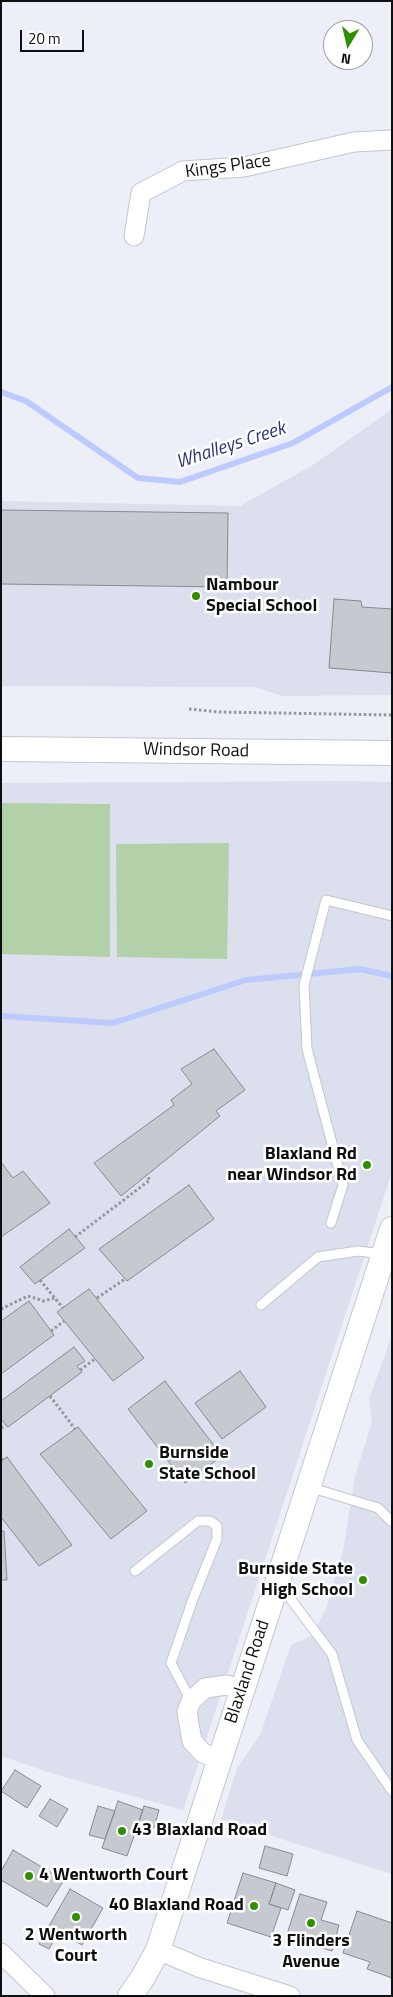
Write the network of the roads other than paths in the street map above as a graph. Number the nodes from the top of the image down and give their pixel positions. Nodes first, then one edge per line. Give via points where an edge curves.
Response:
1 (392, 140) edge
2 (134, 236) dead end
3 (1, 749) edge
4 (392, 753) edge
5 (392, 916) edge
6 (331, 1223) dead end
7 (392, 1229) edge
8 (384, 1254) junction
9 (261, 1305) dead end
10 (308, 1487) junction
11 (392, 1522) edge
12 (136, 1572) dead end
13 (277, 1580) junction
14 (242, 1690) junction
15 (191, 1701) junction
16 (219, 1759) junction
17 (392, 1792) edge
18 (158, 1950) junction
19 (1, 1953) edge
20 (45, 1996) edge
21 (130, 1996) edge
22 (290, 1996) edge

1 - 2 street, Kings Place via 354,142 244,167 183,171 141,194
3 - 4 street, Windsor Road
5 - 6 lane via 326,900 304,986 307,1049 343,1185
7 - 8 street, Blaxland Road
8 - 9 lane via 358,1252 318,1257
8 - 10 street, Blaxland Road
10 - 11 lane via 378,1508
10 - 13 street, Blaxland Road
12 - 15 lane via 198,1522 210,1521 217,1526 217,1539 171,1663
13 - 14 street, Blaxland Road
13 - 17 lane via 332,1654 357,1740
14 - 15 street via 227,1685 205,1688
14 - 16 street, Blaxland Road
15 - 16 street via 187,1712 192,1741 203,1753
16 - 18 street, Blaxland Road
18 - 21 street, Blaxland Road
18 - 22 street via 201,1968
19 - 20 street

